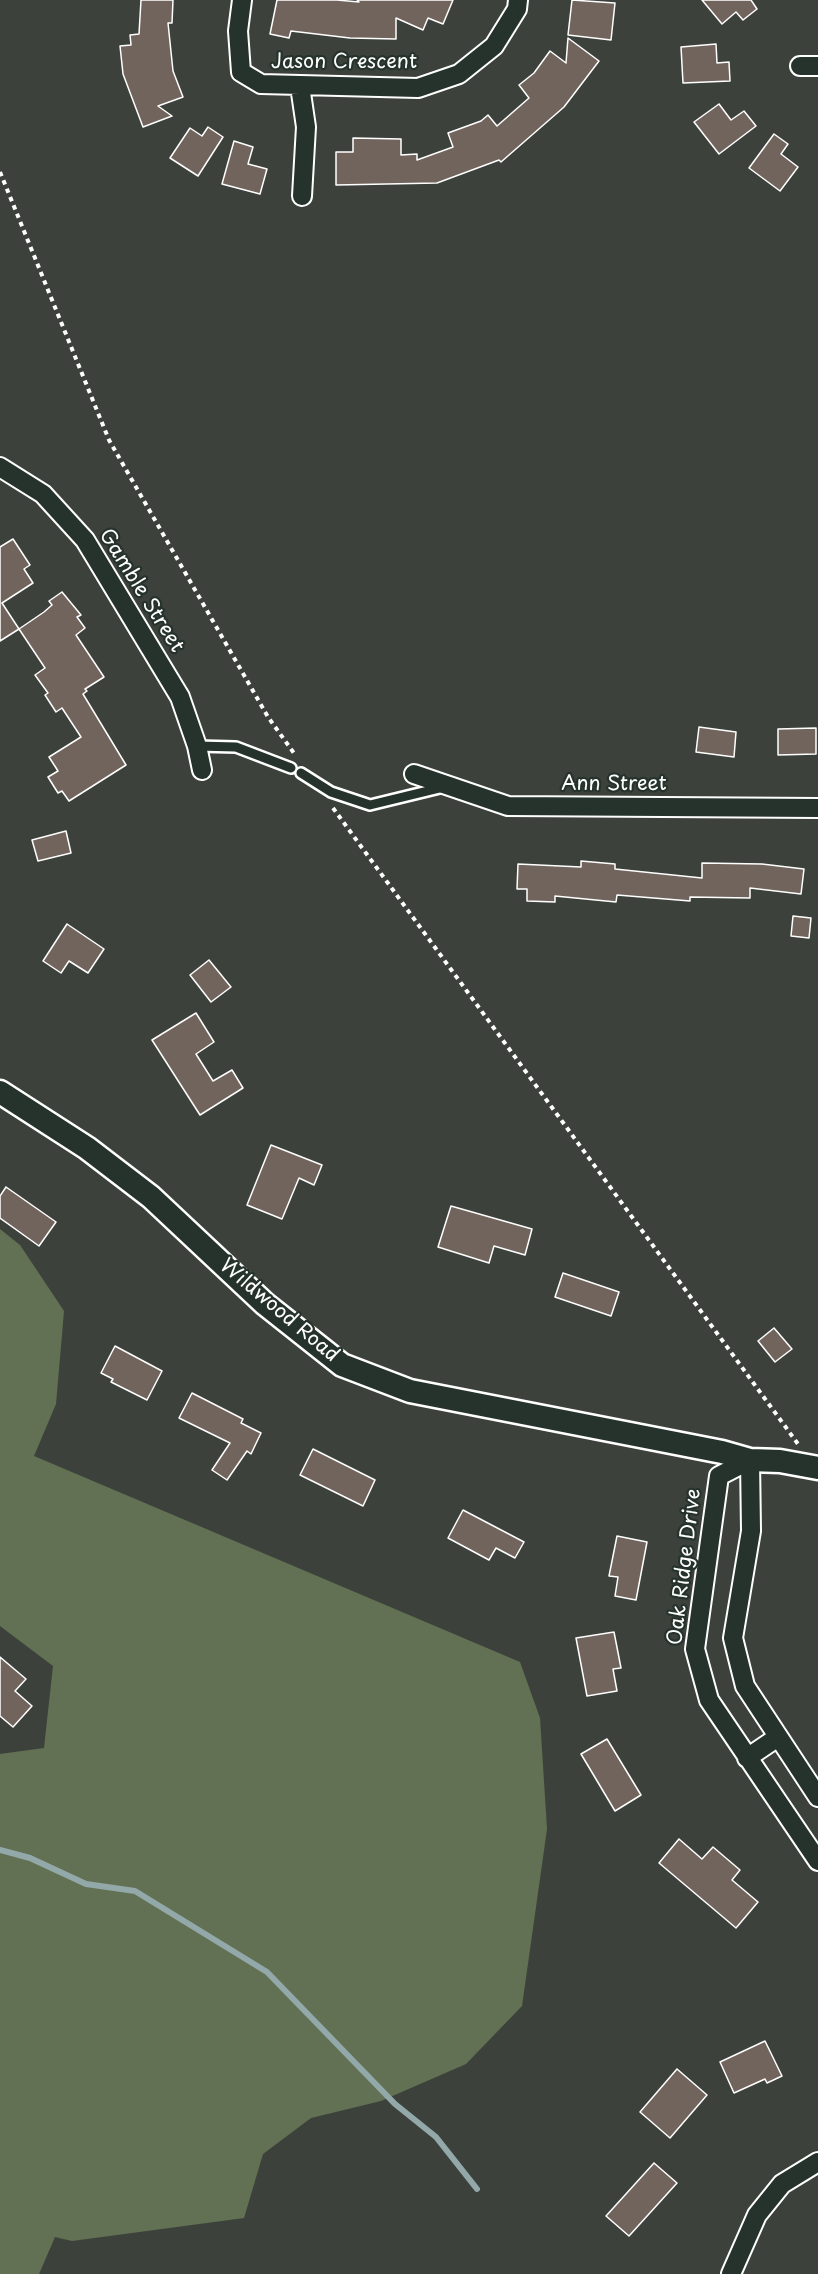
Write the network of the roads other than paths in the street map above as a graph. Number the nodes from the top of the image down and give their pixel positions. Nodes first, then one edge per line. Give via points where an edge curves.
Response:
1 (242, 0) edge
2 (518, 0) edge
3 (300, 86) junction
4 (302, 196) dead end
5 (0, 467) edge
6 (197, 746) junction
7 (291, 768) dead end
8 (202, 770) dead end
9 (302, 772) dead end
10 (414, 774) dead end
11 (450, 786) junction
12 (818, 808) edge
13 (0, 1092) edge
14 (750, 1460) junction
15 (817, 1467) edge
16 (778, 1737) junction
17 (747, 1758) junction
18 (818, 1797) edge
19 (818, 1861) edge
20 (818, 2162) edge
21 (731, 2274) edge

1 - 3 street, Jason Crescent via 238,31 241,72 261,84
2 - 3 street, Jason Crescent via 517,9 494,46 459,74 418,88
3 - 4 street via 306,127
5 - 6 street, Gamble Street via 42,494 85,540 180,698
6 - 7 lane via 236,747
6 - 8 street, Gamble Street
9 - 11 lane via 331,792 370,806
10 - 11 street, Ann Street
11 - 12 street, Ann Street via 508,806
13 - 14 street, Wildwood Road via 87,1148 151,1197 265,1304 342,1365 410,1391
14 - 15 street, Wildwood Road
14 - 16 street via 752,1532 733,1638 745,1686
14 - 17 street, Oak Ridge Drive via 719,1476 695,1650 709,1700
16 - 17 street
16 - 18 street
17 - 19 street, Oak Ridge Drive
20 - 21 street via 782,2184 757,2215

